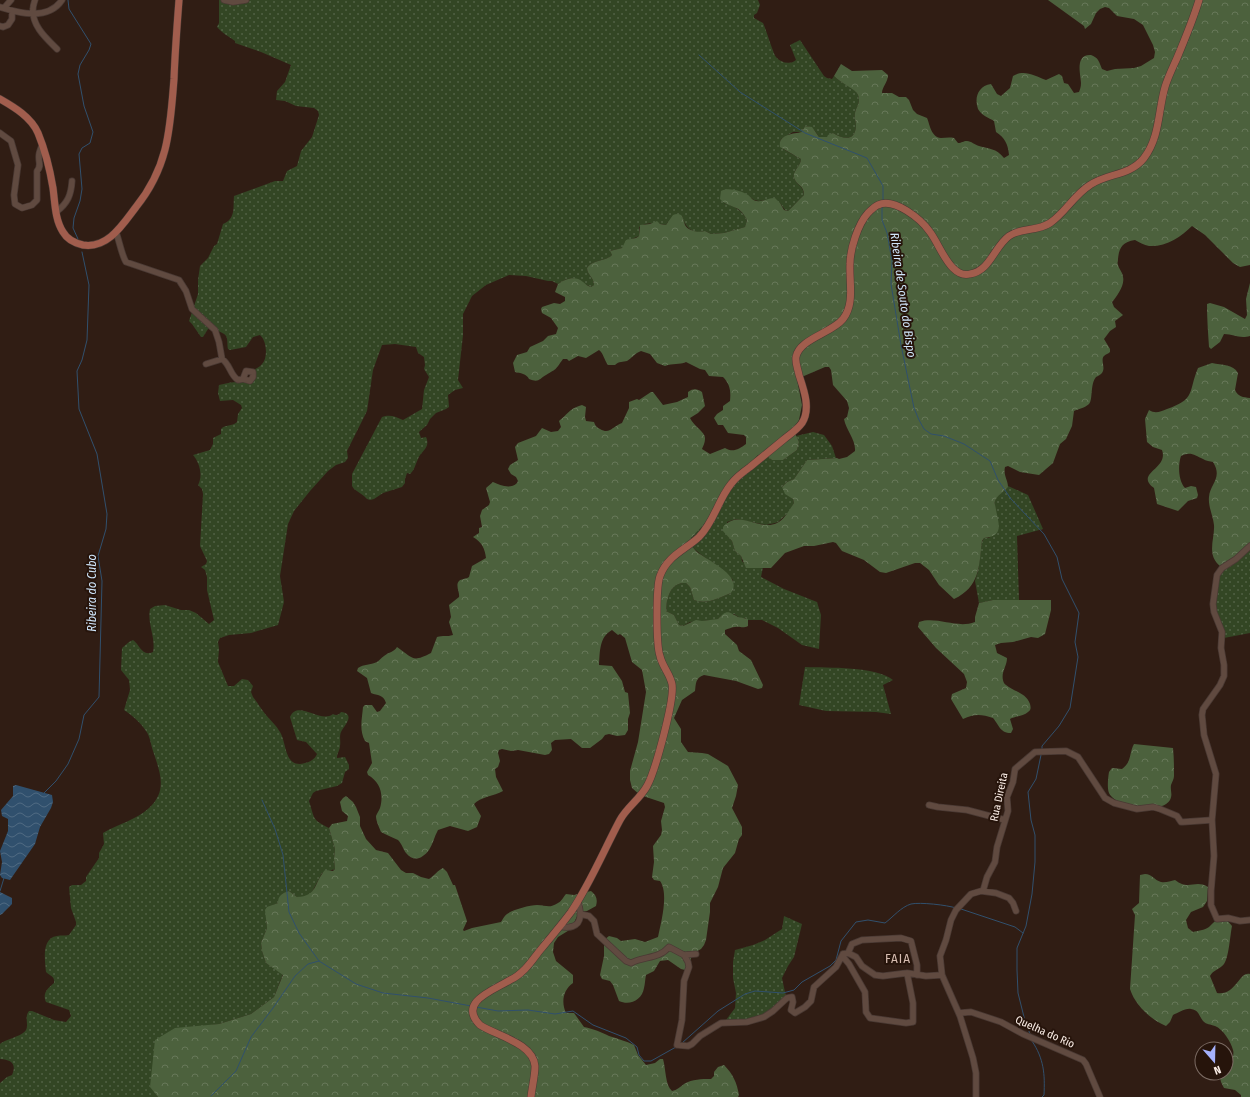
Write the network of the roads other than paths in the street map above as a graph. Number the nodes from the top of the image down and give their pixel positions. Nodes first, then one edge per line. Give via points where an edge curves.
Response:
1 (11, 0) edge
2 (35, 0) edge
3 (179, 0) edge
4 (224, 0) edge
5 (246, 0) edge
6 (1199, 0) edge
7 (60, 2) edge
8 (2, 8) edge
9 (12, 10) junction
10 (34, 14) junction
11 (0, 26) edge
12 (57, 49) dead end
13 (0, 99) edge
14 (0, 133) edge
15 (42, 145) junction
16 (72, 181) dead end
17 (56, 212) junction
18 (116, 232) junction
19 (222, 359) junction
20 (206, 364) dead end
21 (243, 379) dead end
22 (1250, 546) edge
23 (929, 805) dead end
24 (1005, 820) junction
25 (1212, 820) junction
26 (983, 891) junction
27 (578, 900) junction
28 (1016, 911) dead end
29 (580, 914) junction
30 (1250, 920) edge
31 (560, 926) junction
32 (846, 953) junction
33 (696, 954) dead end
34 (684, 955) junction
35 (907, 973) junction
36 (917, 975) junction
37 (942, 975) junction
38 (959, 1013) junction
39 (531, 1097) edge
40 (976, 1097) edge
41 (1100, 1097) edge

1 - 8 street
2 - 10 street
3 - 18 main road via 170,127 164,156 145,196
4 - 5 street
6 - 27 main road via 1165,86 1153,143 1140,163 1092,183 1048,225 1018,231 1009,236 981,270 971,274 956,271 922,222 895,205 878,204 865,216 850,251 851,293 847,312 835,326 805,344 797,354 796,365 805,397 804,419 795,430 738,476 704,531 676,553 659,578 657,644 672,686 670,710 650,779 640,796 624,813
7 - 10 street via 47,11
8 - 9 street
9 - 10 street
9 - 11 street via 12,19 8,25
10 - 12 street via 41,34
13 - 15 main road via 26,117 38,132
14 - 15 street via 12,142 18,165 14,195 16,204 22,208 32,205 37,200 36,171 40,165
15 - 17 main road
16 - 17 street via 71,196
17 - 18 main road via 63,233 76,244 94,245
18 - 19 street via 126,262 179,280 192,309 215,330
19 - 20 street
19 - 21 street via 233,377
22 - 25 street via 1219,571 1214,595 1214,612 1222,632 1224,676 1202,715 1204,735 1216,774
23 - 24 street via 967,810
24 - 25 street, Rua Direita via 1008,811 1007,797 1016,768 1035,752 1062,751 1074,754 1080,760 1110,802 1137,809 1160,809 1177,816 1183,822
24 - 26 street, Rua Direita via 995,862
25 - 30 street via 1214,850 1211,899 1215,917
26 - 28 street via 1009,898
26 - 37 street via 971,894 956,910 951,920 940,956
27 - 29 street
27 - 31 main road
29 - 31 street via 577,924 565,928
29 - 34 street via 589,916 594,921 597,934 631,963 658,955 669,947
31 - 39 main road via 524,969 480,997 472,1009 480,1025 520,1045 530,1054 534,1066
32 - 34 street via 836,967 814,986 811,1001 795,1013 791,1010 794,1002 792,997 787,998 764,1017 747,1022 721,1023 688,1046 677,1045 682,1020 684,981 688,967
32 - 35 street via 856,957 862,966 875,975
32 - 35 street via 844,958 865,992 866,1012 870,1018 913,1022 913,1003
32 - 36 street via 852,944 862,940 900,938 911,941
33 - 34 street
35 - 36 street
36 - 37 street
37 - 38 street
38 - 40 street via 973,1058
38 - 41 street, Quelha do Rio via 971,1012 1001,1022 1083,1060

